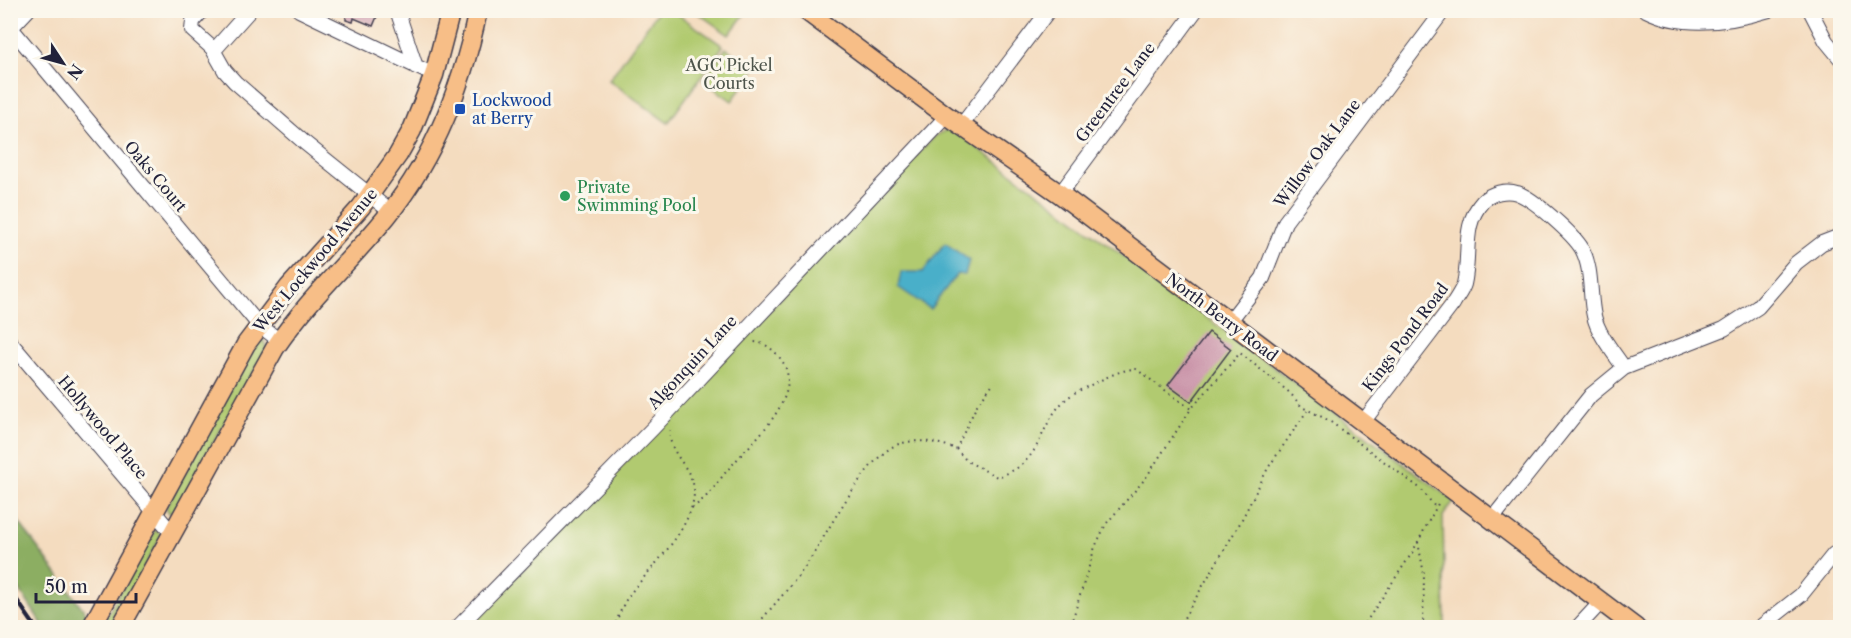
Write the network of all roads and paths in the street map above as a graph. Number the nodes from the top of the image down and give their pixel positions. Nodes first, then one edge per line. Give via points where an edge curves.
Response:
1 (28, 10) edge
2 (202, 10) edge
3 (250, 10) edge
4 (299, 10) edge
5 (397, 10) edge
6 (451, 10) edge
7 (478, 10) edge
8 (1048, 10) edge
9 (1196, 10) edge
10 (1444, 10) edge
11 (1646, 10) edge
12 (1769, 10) edge
13 (1810, 10) edge
14 (805, 11) edge
15 (11, 28) edge
16 (212, 48) junction
17 (1840, 58) edge
18 (416, 67) junction
19 (434, 75) junction
20 (459, 84) junction
21 (954, 121) junction
22 (1060, 194) junction
23 (370, 195) junction
24 (391, 212) junction
25 (1840, 236) edge
26 (1229, 322) junction
27 (259, 325) junction
28 (280, 341) junction
29 (10, 342) edge
30 (748, 345) dead end
31 (1624, 368) junction
32 (994, 382) dead end
33 (1191, 409) junction
34 (1307, 411) junction
35 (1363, 422) junction
36 (670, 428) dead end
37 (956, 449) junction
38 (1450, 487) junction
39 (1435, 507) junction
40 (692, 508) junction
41 (154, 512) junction
42 (1492, 519) junction
43 (172, 533) junction
44 (1418, 542) junction
45 (1834, 554) dead end
46 (1602, 601) junction
47 (91, 627) edge
48 (120, 627) edge
49 (458, 627) edge
50 (613, 627) edge
51 (755, 627) edge
52 (1065, 627) edge
53 (1178, 627) edge
54 (1362, 627) edge
55 (1423, 627) edge
56 (1577, 627) edge
57 (1636, 627) edge
58 (1759, 627) edge

1 - 15 street
2 - 16 street via 191,25 192,30
3 - 16 street
4 - 18 street
5 - 18 street
6 - 19 main road, West Lockwood Avenue
7 - 20 main road, West Lockwood Avenue
8 - 21 street, Algonquin Lane
9 - 22 street, Greentree Lane
10 - 26 street, Willow Oak Lane via 1285,222 1263,278
11 - 12 street via 1678,20 1707,22
13 - 17 street
14 - 21 main road, North Berry Road
15 - 27 street, Oaks Court
16 - 23 street via 235,82
18 - 19 street
19 - 20 main road
19 - 23 main road, West Lockwood Avenue via 412,130
20 - 24 main road, West Lockwood Avenue via 438,136
21 - 22 main road, North Berry Road
21 - 49 street, Algonquin Lane
22 - 26 main road, North Berry Road
23 - 24 street
23 - 27 main road, West Lockwood Avenue
24 - 28 main road, West Lockwood Avenue
25 - 31 street via 1822,243 1796,263 1758,307 1724,329
26 - 35 main road, North Berry Road
27 - 28 street, Oaks Court
27 - 41 main road, West Lockwood Avenue
28 - 43 main road, West Lockwood Avenue
29 - 41 street, Hollywood Place
30 - 40 path via 761,343 781,359 787,375 785,396 775,416 731,465 713,492
31 - 35 street, Kings Pond Road via 1595,319 1590,272 1572,232 1517,193 1497,192 1484,200 1472,219 1466,239 1463,286
31 - 42 street via 1591,394
32 - 37 path via 977,405
33 - 34 path via 1240,353
33 - 37 path via 1148,376 1131,369 1068,397 1029,457 1009,474 998,477 967,461
33 - 52 path via 1145,479 1106,524 1073,618
34 - 39 path via 1325,418 1374,453 1421,489
34 - 53 path via 1268,468
35 - 38 main road, North Berry Road
36 - 40 path via 671,446 692,482
37 - 51 path via 928,441 893,447 873,465 837,511 806,565
38 - 39 path
38 - 42 main road, North Berry Road
39 - 44 path
40 - 50 path via 663,557 629,596
41 - 43 street, Hollywood Place
41 - 47 main road, West Lockwood Avenue
42 - 46 main road, North Berry Road
43 - 48 main road, West Lockwood Avenue
44 - 54 path
44 - 55 path via 1424,574
45 - 58 street via 1801,595
46 - 56 street
46 - 57 main road, North Berry Road

